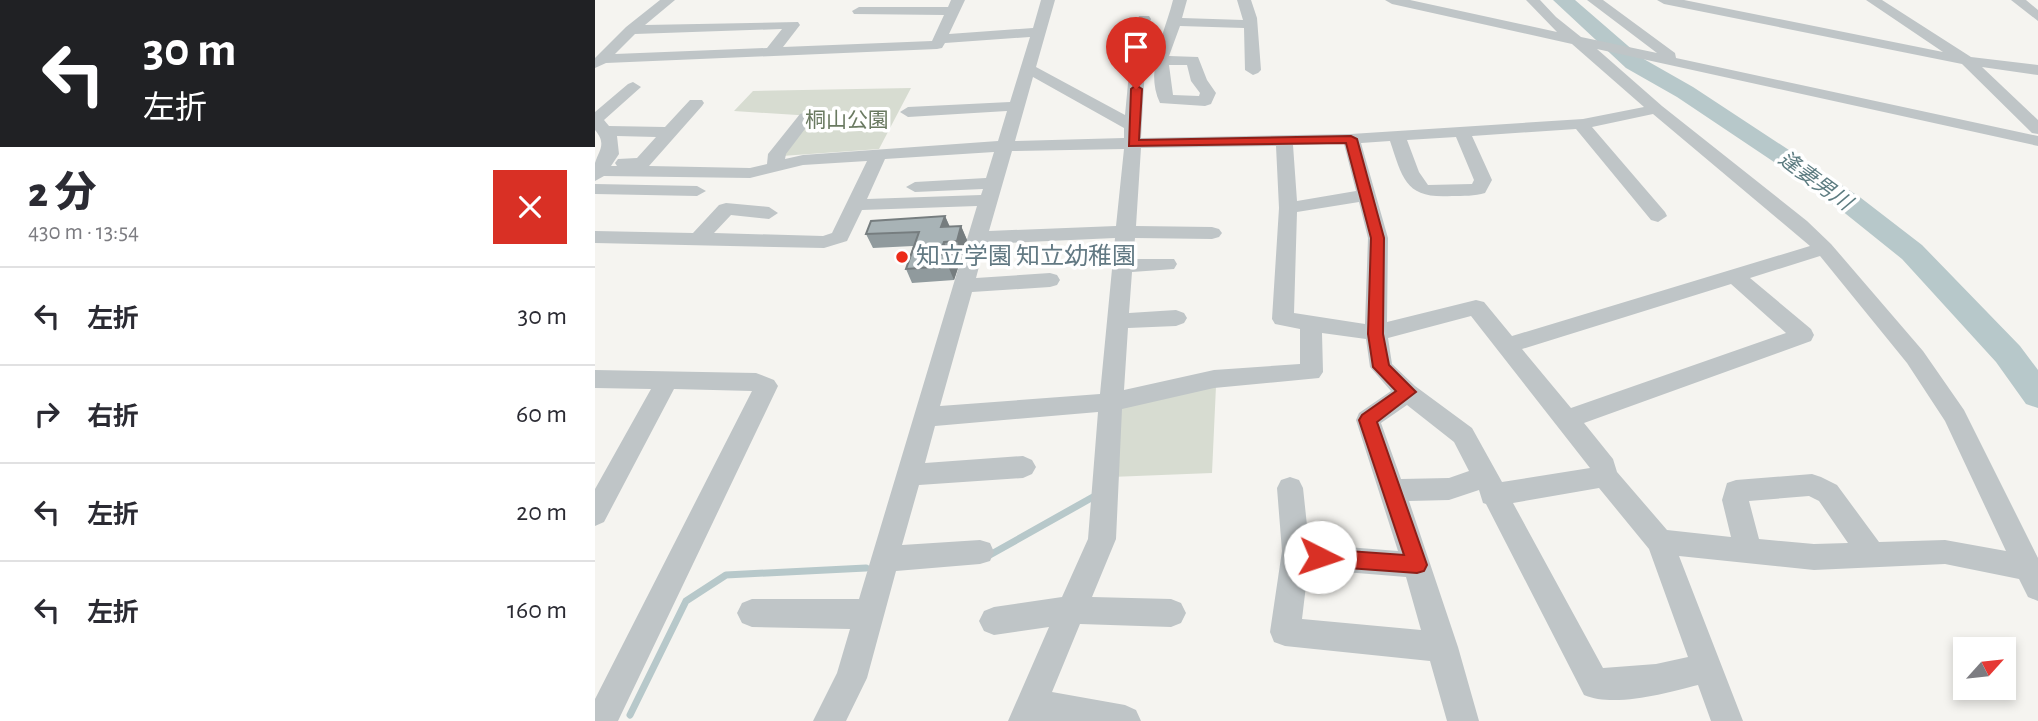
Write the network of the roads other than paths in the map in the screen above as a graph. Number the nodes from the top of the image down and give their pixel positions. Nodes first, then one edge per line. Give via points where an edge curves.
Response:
1 (668, 0) edge
2 (924, 0) edge
3 (1048, 0) edge
4 (1244, 0) edge
5 (1392, 0) edge
6 (1533, 0) edge
7 (1594, 0) edge
8 (1664, 0) edge
9 (1873, 0) edge
10 (2018, 0) edge
11 (2030, 0) edge
12 (2038, 1) edge
13 (955, 5) edge
14 (860, 6) edge
15 (1177, 12) edge
16 (2038, 17) edge
17 (1145, 19) joint
18 (1250, 24) junction
19 (631, 30) junction
20 (1039, 32) junction
21 (940, 39) junction
22 (1581, 41) junction
23 (772, 51) junction
24 (1161, 61) dead end
25 (1673, 61) junction
26 (1967, 61) junction
27 (599, 63) edge
28 (1027, 68) junction
29 (1254, 70) dead end
30 (2038, 70) edge
31 (633, 87) dead end
32 (696, 103) dead end
33 (1016, 106) junction
34 (1656, 109) junction
35 (908, 112) dead end
36 (806, 117) dead end
37 (599, 124) edge
38 (1581, 124) junction
39 (2038, 129) edge
40 (669, 132) junction
41 (1462, 132) junction
42 (1133, 135) junction
43 (1397, 136) junction
44 (1351, 139) junction
45 (2038, 141) edge
46 (1284, 143) junction
47 (1004, 146) junction
48 (878, 156) junction
49 (775, 167) junction
50 (599, 175) edge
51 (915, 187) dead end
52 (697, 191) dead end
53 (991, 192) junction
54 (1367, 195) junction
55 (855, 205) junction
56 (1288, 208) junction
57 (769, 213) dead end
58 (1658, 216) dead end
59 (1126, 232) junction
60 (1212, 233) dead end
61 (595, 237) edge
62 (977, 238) junction
63 (698, 239) junction
64 (1824, 248) junction
65 (1167, 264) dead end
66 (1123, 267) junction
67 (1735, 276) junction
68 (1050, 280) dead end
69 (963, 286) junction
70 (1176, 318) dead end
71 (1119, 321) junction
72 (1311, 323) junction
73 (1376, 334) junction
74 (1508, 345) junction
75 (595, 379) edge
76 (667, 380) junction
77 (1407, 392) junction
78 (1112, 402) junction
79 (926, 416) junction
80 (1567, 419) junction
81 (1023, 467) dead end
82 (909, 475) junction
83 (1605, 477) junction
84 (1489, 486) junction
85 (1290, 488) dead end
86 (1392, 490) junction
87 (595, 514) edge
88 (1660, 542) junction
89 (1748, 551) junction
90 (980, 552) dead end
91 (1872, 555) junction
92 (1296, 556) junction
93 (884, 559) junction
94 (1417, 565) junction
95 (2033, 578) edge
96 (870, 610) junction
97 (1072, 610) junction
98 (752, 613) dead end
99 (1171, 613) dead end
100 (994, 621) dead end
101 (1443, 647) junction
102 (1705, 668) junction
103 (1027, 713) edge
104 (601, 721) edge
105 (829, 721) edge
106 (1125, 721) edge
107 (1463, 721) edge
108 (1727, 721) edge

1 - 19 street
2 - 14 street
3 - 20 street
4 - 18 street
5 - 22 street
6 - 22 street via 1551,20
7 - 25 street
8 - 26 street
9 - 26 street
10 - 16 street
11 - 12 street
13 - 14 street
13 - 21 street
15 - 17 street via 1141,10 1139,18
15 - 18 street
15 - 24 street
17 - 42 street via 1140,31
18 - 29 street
19 - 23 street via 793,25
19 - 27 street
20 - 21 street
20 - 28 street
21 - 23 street via 937,46
22 - 25 street
22 - 34 street
23 - 27 street
25 - 45 street
26 - 30 street
26 - 39 street
28 - 33 street
28 - 42 street
31 - 37 street
32 - 40 street
33 - 35 street
33 - 47 street
34 - 38 street
34 - 64 street
36 - 49 street via 777,154
37 - 40 street
37 - 50 street via 609,136 610,154
38 - 41 street
38 - 58 street
40 - 50 street via 642,163
41 - 43 street
41 - 43 street via 1483,180 1479,189 1423,192 1415,186
42 - 46 street
42 - 47 street
42 - 59 street
43 - 44 street
44 - 46 street
44 - 54 street
46 - 56 street
47 - 48 street
47 - 53 street
48 - 49 street via 803,160
48 - 55 street
49 - 50 street via 750,173
50 - 52 street
51 - 53 street
53 - 55 street
53 - 62 street
54 - 56 street
54 - 73 street via 1377,238
55 - 63 street via 840,237 831,240
56 - 72 street via 1283,319
57 - 63 street via 726,209
59 - 60 street
59 - 62 street
59 - 66 street
61 - 63 street
62 - 69 street
64 - 67 street
64 - 95 street via 1915,357 1955,417
65 - 66 street
66 - 71 street
67 - 74 street
67 - 80 street via 1803,335
68 - 69 street
69 - 79 street
70 - 71 street
71 - 78 street
72 - 73 street
72 - 78 street via 1311,372 1214,379
73 - 74 street via 1476,307
73 - 77 street via 1381,367
74 - 80 street
75 - 76 street
76 - 87 street
76 - 104 street via 766,386
77 - 84 street via 1463,435
77 - 86 street via 1368,420
78 - 79 street
78 - 97 street via 1102,539
79 - 82 street
80 - 83 street via 1604,466
81 - 82 street
82 - 93 street
83 - 84 street
83 - 88 street
84 - 86 street
84 - 102 street via 1595,684 1656,680
85 - 92 street
86 - 94 street
88 - 89 street
88 - 102 street
89 - 91 street via 1814,557
89 - 91 street via 1736,491 1812,485 1828,493
90 - 93 street
91 - 95 street via 1945,552
92 - 94 street
92 - 101 street via 1285,632
93 - 96 street
94 - 101 street
96 - 98 street via 852,615
96 - 105 street via 851,678
97 - 99 street
97 - 100 street
97 - 103 street
101 - 107 street
102 - 108 street
103 - 106 street

